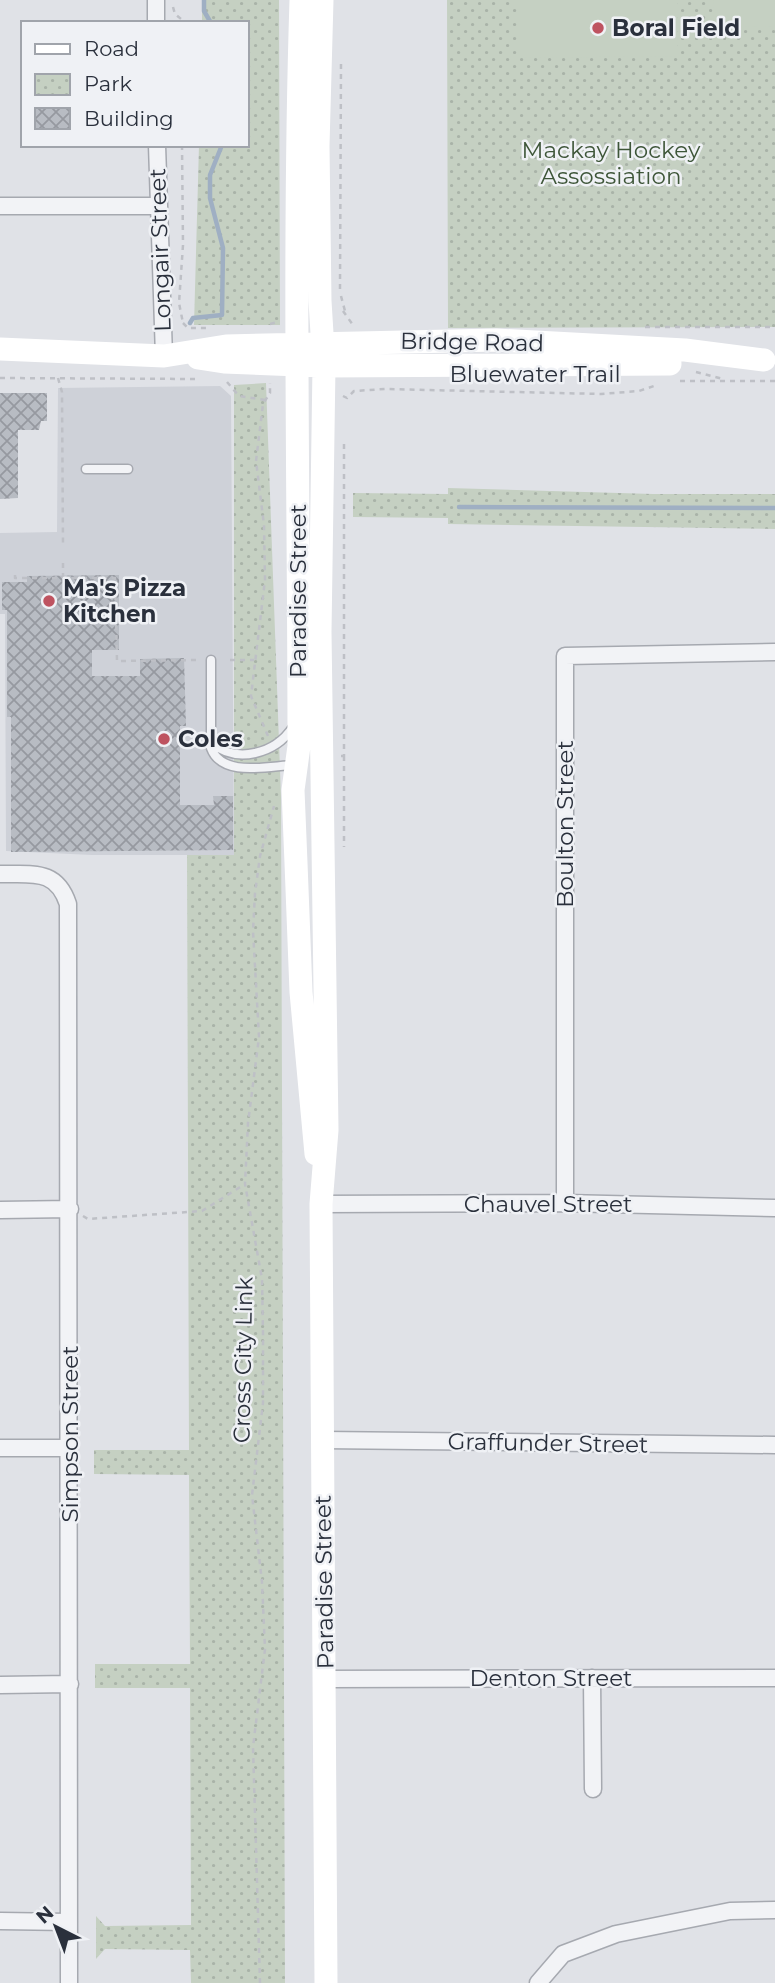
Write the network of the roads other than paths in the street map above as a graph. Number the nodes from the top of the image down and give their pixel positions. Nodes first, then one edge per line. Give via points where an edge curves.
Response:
1 (156, 0) edge
2 (302, 0) edge
3 (322, 0) edge
4 (156, 21) edge
5 (157, 147) edge
6 (0, 206) edge
7 (158, 206) junction
8 (0, 349) edge
9 (173, 355) junction
10 (299, 355) junction
11 (324, 356) junction
12 (769, 360) edge
13 (86, 469) dead end
14 (128, 469) dead end
15 (775, 652) edge
16 (207, 660) road end
17 (299, 714) junction
18 (211, 743) junction
19 (330, 760) junction
20 (297, 765) junction
21 (0, 874) edge
22 (321, 1180) junction
23 (565, 1203) junction
24 (321, 1204) junction
25 (775, 1208) edge
26 (70, 1209) junction
27 (0, 1210) edge
28 (322, 1440) junction
29 (775, 1445) edge
30 (0, 1448) edge
31 (69, 1448) junction
32 (592, 1678) junction
33 (775, 1678) edge
34 (326, 1679) junction
35 (70, 1684) junction
36 (0, 1685) edge
37 (593, 1789) dead end
38 (775, 1910) edge
39 (0, 1921) edge
40 (69, 1922) junction
41 (69, 1983) edge
42 (326, 1983) edge
43 (538, 1983) edge

1 - 4 street
2 - 10 street, Paradise Street
3 - 11 street, Paradise Street via 318,184
5 - 7 street, Longair Street
6 - 7 street
7 - 9 street, Longair Street
8 - 9 street, Bridge Road
9 - 10 street, Bridge Road via 226,346
10 - 11 street, Bridge Road
10 - 17 street, Paradise Street
11 - 12 street, Bridge Road via 371,341 496,340 685,350
11 - 19 street, Paradise Street
13 - 14 lane
15 - 23 street, Boulton Street via 565,656
16 - 18 lane
17 - 18 lane via 287,736 250,754 224,753
17 - 20 street, Paradise Street
18 - 20 lane via 214,757 230,767
19 - 20 lane
19 - 22 street, Paradise Street via 327,1130
20 - 22 street, Paradise Street via 293,790 301,992 312,1133
21 - 26 street, Simpson Street via 41,876 62,886 69,922
22 - 24 street, Paradise Street
23 - 24 street, Chauvel Street
23 - 25 street, Chauvel Street
24 - 28 street, Paradise Street
26 - 27 street
26 - 31 street, Simpson Street
28 - 29 street, Graffunder Street
28 - 34 street, Paradise Street
30 - 31 street
31 - 35 street, Simpson Street
32 - 33 street, Denton Street
32 - 34 street, Denton Street
32 - 37 street
34 - 42 street, Paradise Street
35 - 36 street
35 - 40 street, Simpson Street
38 - 43 street via 730,1912 616,1934 563,1954
39 - 40 street
40 - 41 street, Simpson Street

